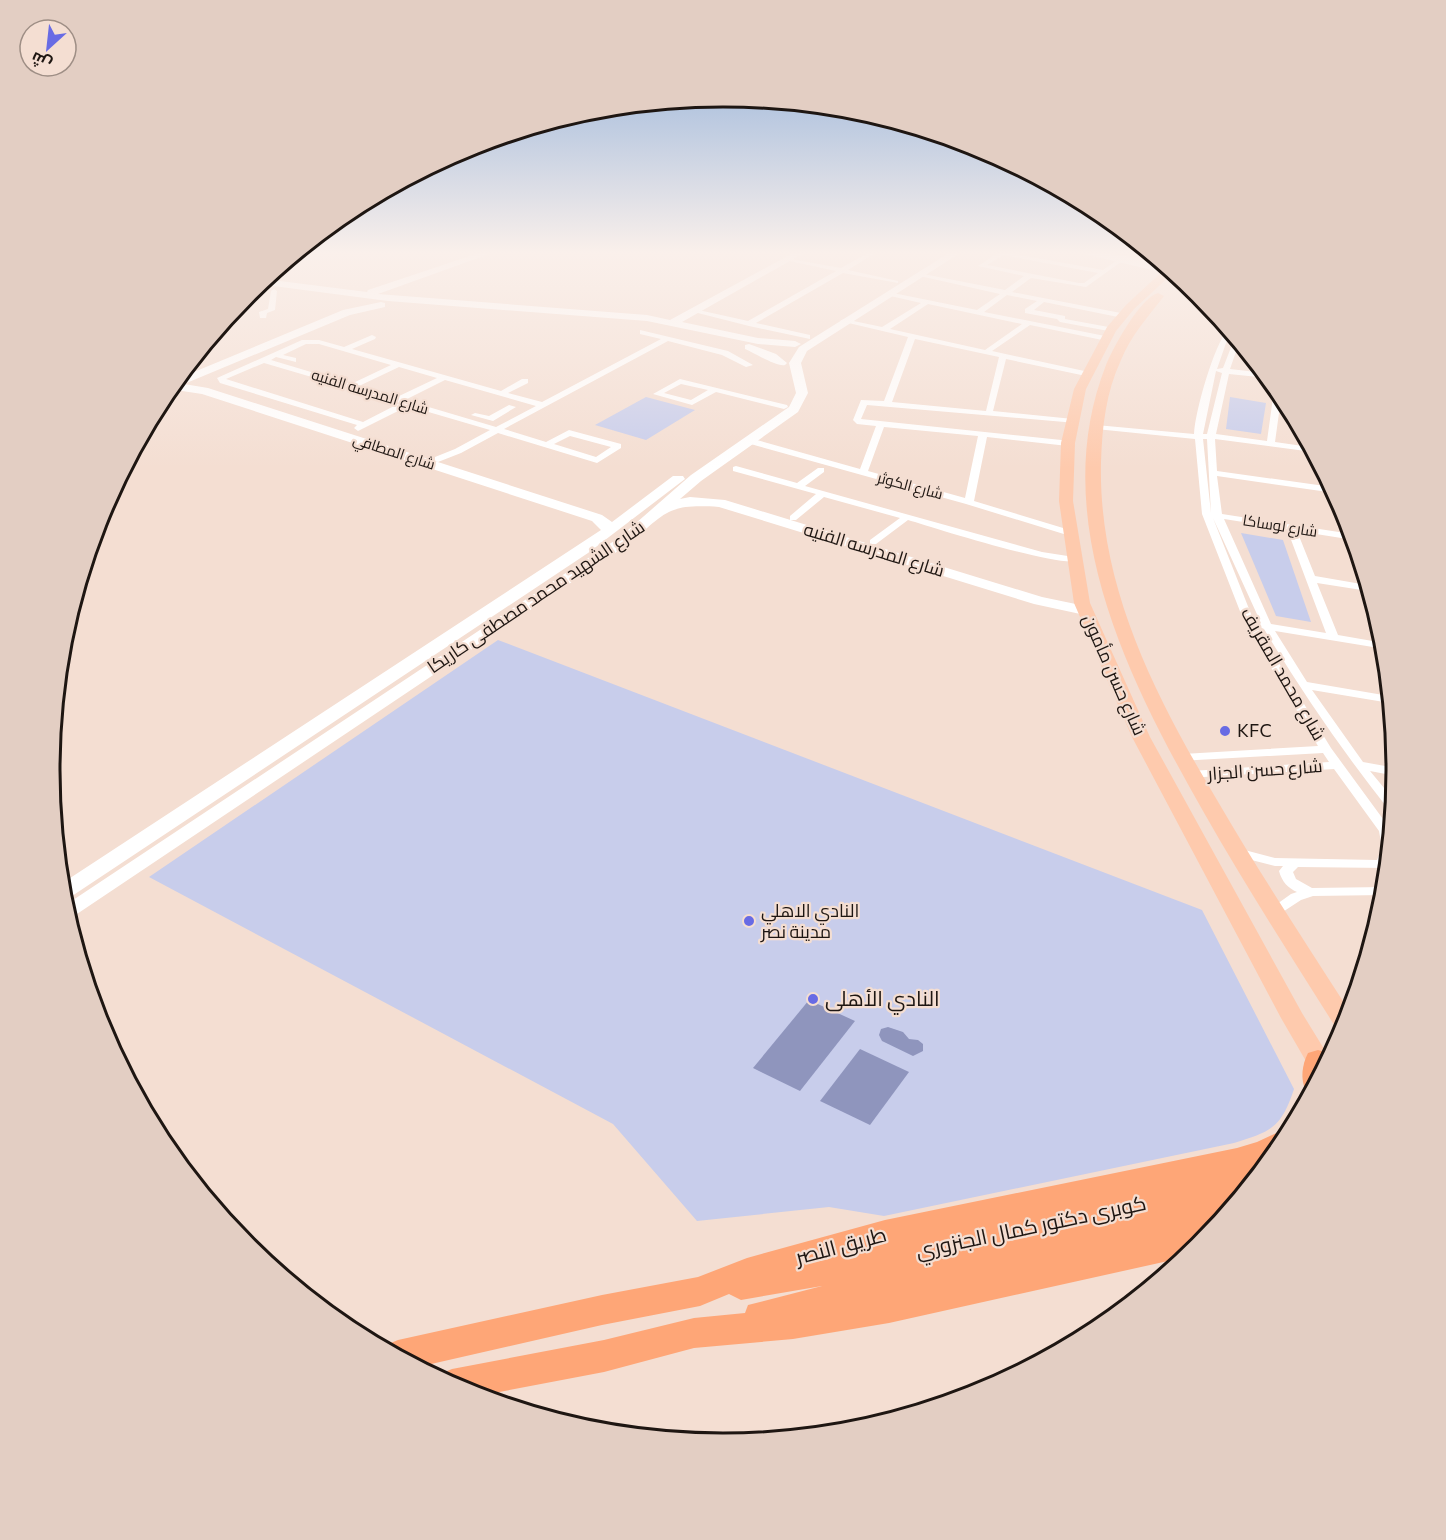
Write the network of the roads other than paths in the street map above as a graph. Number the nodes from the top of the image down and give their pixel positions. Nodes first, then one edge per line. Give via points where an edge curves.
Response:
1 (289, 325) edge
2 (316, 325) edge
3 (643, 325) edge
4 (646, 325) edge
5 (676, 325) edge
6 (677, 325) edge
7 (750, 325) edge
8 (754, 325) edge
9 (827, 325) edge
10 (839, 325) edge
11 (861, 325) edge
12 (891, 325) edge
13 (1025, 325) edge
14 (1036, 325) edge
15 (1054, 325) edge
16 (1080, 325) edge
17 (1116, 325) edge
18 (1135, 325) edge
19 (672, 328) junction
20 (1050, 328) junction
21 (883, 330) junction
22 (643, 332) dead end
23 (1109, 334) junction
24 (734, 336) junction
25 (912, 336) junction
26 (372, 337) dead end
27 (1225, 338) edge
28 (801, 340) junction
29 (771, 343) junction
30 (345, 349) junction
31 (1235, 349) edge
32 (760, 351) junction
33 (986, 352) junction
34 (364, 354) junction
35 (276, 355) junction
36 (1003, 356) junction
37 (264, 360) junction
38 (293, 360) dead end
39 (352, 360) dead end
40 (781, 363) junction
41 (399, 364) junction
42 (750, 365) dead end
43 (1213, 369) junction
44 (1226, 370) junction
45 (1086, 374) junction
46 (1255, 374) edge
47 (190, 376) edge
48 (190, 376) edge
49 (445, 377) junction
50 (188, 378) edge
51 (188, 379) edge
52 (525, 381) dead end
53 (697, 385) junction
54 (352, 386) junction
55 (480, 387) junction
56 (754, 389) dead end
57 (714, 390) junction
58 (470, 392) dead end
59 (502, 393) junction
60 (744, 397) junction
61 (675, 399) junction
62 (403, 402) junction
63 (887, 404) junction
64 (543, 405) junction
65 (417, 406) junction
66 (1276, 406) edge
67 (512, 407) dead end
68 (783, 407) junction
69 (1276, 410) junction
70 (1279, 410) edge
71 (989, 413) junction
72 (460, 419) junction
73 (1073, 421) junction
74 (881, 424) junction
75 (1097, 424) junction
76 (360, 430) junction
77 (496, 430) junction
78 (983, 434) junction
79 (1198, 434) junction
80 (1211, 436) junction
81 (750, 441) junction
82 (1068, 443) junction
83 (1271, 444) junction
84 (547, 445) junction
85 (1095, 446) junction
86 (1302, 449) edge
87 (442, 460) junction
88 (1066, 467) junction
89 (736, 469) dead end
90 (1092, 469) junction
91 (821, 471) dead end
92 (863, 473) junction
93 (1212, 473) junction
94 (686, 486) junction
95 (799, 486) junction
96 (1323, 489) edge
97 (823, 493) junction
98 (704, 497) junction
99 (969, 502) junction
100 (662, 508) junction
101 (594, 512) junction
102 (632, 515) junction
103 (1212, 515) junction
104 (907, 517) junction
105 (793, 518) junction
106 (1291, 527) junction
107 (609, 532) junction
108 (1070, 533) junction
109 (1343, 535) edge
110 (873, 542) junction
111 (1074, 560) junction
112 (1312, 579) junction
113 (1360, 587) edge
114 (1084, 607) junction
115 (1250, 624) junction
116 (1267, 626) junction
117 (1333, 637) junction
118 (1374, 644) edge
119 (1303, 685) junction
120 (1382, 699) edge
121 (1326, 749) junction
122 (1183, 758) junction
123 (1338, 765) junction
124 (1359, 765) junction
125 (1386, 770) edge
126 (1191, 775) junction
127 (1385, 798) edge
128 (1384, 823) edge
129 (1237, 852) junction
130 (110, 861) junction
131 (1294, 863) junction
132 (1379, 864) edge
133 (128, 873) junction
134 (71, 887) edge
135 (71, 888) edge
136 (1374, 891) edge
137 (1312, 892) junction
138 (96, 894) junction
139 (75, 908) edge
140 (1275, 912) junction
141 (1339, 1015) edge
142 (1316, 1066) edge
143 (1260, 1158) edge
144 (1259, 1159) edge
145 (1218, 1211) edge
146 (1188, 1243) edge
147 (700, 1291) junction
148 (783, 1295) junction
149 (694, 1333) junction
150 (409, 1354) edge
151 (467, 1382) edge

1 - 47 street
2 - 48 street
3 - 19 street
4 - 19 street
5 - 19 street
6 - 19 street
7 - 24 street
8 - 28 street
9 - 28 street, شارع الشهيد محمد مصطفى كاريكا
10 - 81 street, شارع الشهيد محمد مصطفى كاريكا via 800,353 794,367 802,388 800,401
11 - 21 street
12 - 21 street
13 - 33 street
14 - 20 street
15 - 20 street
16 - 23 street
17 - 23 main road, شارع حسن مأمون
18 - 75 main road, شارع حسن مأمون via 1105,379
19 - 22 street
19 - 24 street
19 - 32 street
19 - 42 street
19 - 64 street
20 - 23 street
21 - 25 street
23 - 45 main road, شارع حسن مأمون
24 - 29 street
25 - 33 street
25 - 63 street
26 - 30 street
27 - 43 street, شارع محمد المقريف
28 - 29 street
28 - 40 street, شارع الشهيد محمد مصطفى كاريكا
29 - 32 street
30 - 34 street
30 - 35 street via 312,341
31 - 44 street, شارع محمد المقريف
32 - 40 street
33 - 36 street
34 - 39 street
34 - 41 street
35 - 37 street
35 - 38 street
36 - 45 street
36 - 71 street
37 - 54 street, شارع المدرسه الفنيه
37 - 76 street, شارع المدرسه الفنيه via 221,379
40 - 68 street via 790,393
41 - 49 street
41 - 54 street
43 - 44 street
43 - 79 street, شارع محمد المقريف
44 - 46 street
44 - 80 street, شارع محمد المقريف
45 - 73 main road, شارع حسن مأمون
49 - 55 street
49 - 62 street
50 - 76 street, شارع المطافي
51 - 101 street, شارع المطافي
52 - 59 street
53 - 57 street
53 - 61 street
53 - 61 street via 679,381 657,394
54 - 62 street, شارع المدرسه الفنيه
55 - 58 street
55 - 59 street
56 - 60 street
57 - 60 street
57 - 61 street via 693,403
59 - 64 street
60 - 68 street
62 - 65 street, شارع المدرسه الفنيه
62 - 76 street
63 - 71 street
63 - 74 street via 862,403 857,420
64 - 77 street
65 - 72 street, شارع المدرسه الفنيه
65 - 76 street
66 - 69 street
67 - 72 street via 490,419 469,414
68 - 102 street, شارع الشهيد محمد مصطفى كاريكا
69 - 70 street
69 - 83 street
71 - 73 street
72 - 77 street, شارع المدرسه الفنيه
73 - 82 main road, شارع حسن مأمون
74 - 78 street
74 - 92 street
75 - 79 street
75 - 85 main road, شارع حسن مأمون
76 - 87 street, شارع المطافي
77 - 84 street, شارع المدرسه الفنيه
77 - 87 street
78 - 82 street
78 - 99 street
79 - 80 street
79 - 103 street, شارع محمد المقريف
80 - 83 street
80 - 93 street, شارع محمد المقريف
81 - 92 street, شارع الكوثر
81 - 94 street, شارع الشهيد محمد مصطفى كاريكا
82 - 85 main road via 1081,449
82 - 88 main road, شارع حسن مأمون
83 - 86 street
84 - 84 street, شارع المدرسه الفنيه via 569,432 618,447 597,460
85 - 90 main road, شارع حسن مأمون
87 - 101 street, شارع المطافي
88 - 90 main road via 1079,464
88 - 108 main road, شارع حسن مأمون
89 - 95 street
90 - 122 main road, شارع حسن مأمون via 1097,540 1113,607 1148,692
91 - 95 street
92 - 99 street, شارع الكوثر
93 - 96 street
93 - 103 street, شارع محمد المقريف
94 - 98 street, شارع المدرسه الفنيه
94 - 100 street, شارع الشهيد محمد مصطفى كاريكا
95 - 97 street
97 - 104 street
97 - 105 street
98 - 100 street, شارع المدرسه الفنيه
98 - 105 street, شارع المدرسه الفنيه
98 - 114 street, شارع المدرسه الفنيه via 1039,601
99 - 108 street, شارع الكوثر
100 - 133 street, شارع الشهيد محمد مصطفى كاريكا via 610,550
101 - 102 street, شارع المطافي
101 - 107 street, شارع المطافي
102 - 107 street, شارع الشهيد محمد مصطفى كاريكا
103 - 106 street, شارع لوساكا
103 - 115 street, شارع محمد المقريف
103 - 116 street, شارع محمد المقريف
104 - 110 street
104 - 111 street via 1045,556
105 - 110 street, شارع المدرسه الفنيه
106 - 109 street, شارع لوساكا
106 - 112 street
107 - 130 street, شارع الشهيد محمد مصطفى كاريكا
108 - 111 main road, شارع حسن مأمون
110 - 114 street, شارع المدرسه الفنيه
111 - 114 main road, شارع حسن مأمون
112 - 113 street
112 - 117 street
114 - 142 main road, شارع حسن مأمون via 1142,737
115 - 116 street
115 - 121 street, شارع محمد المقريف
116 - 117 street
116 - 119 street, شارع محمد المقريف
117 - 118 street
119 - 120 street
119 - 124 street, شارع محمد المقريف
121 - 122 street, شارع حسن الجزار
121 - 123 street, شارع محمد المقريف
122 - 126 main road, شارع حسن مأمون
123 - 126 street, شارع حسن الجزار
123 - 128 street, شارع محمد المقريف
124 - 125 street
124 - 127 street, شارع محمد المقريف
126 - 129 main road, شارع حسن مأمون
129 - 131 street
129 - 140 main road, شارع حسن مأمون
130 - 133 street via 114,870
130 - 134 street, شارع الشهيد محمد مصطفى كاريكا
131 - 132 street
131 - 137 street via 1286,870 1289,881
133 - 138 street, شارع الشهيد محمد مصطفى كاريكا
135 - 138 street via 90,886
136 - 137 street
137 - 140 street via 1296,897
138 - 139 street, شارع الشهيد محمد مصطفى كاريكا
140 - 141 main road, شارع حسن مأمون
143 - 147 highway, طريق النصر via 885,1234 747,1272
144 - 148 highway, كوبرى دكتور كمال الجنزوري
145 - 148 highway, كوبرى دكتور كمال الجنزوري via 893,1283
146 - 149 highway via 861,1313
147 - 148 highway, كوبرى دكتور كمال الجنزوري
147 - 150 highway, طريق النصر
148 - 149 highway, كوبرى دكتور كمال الجنزوري
149 - 151 highway via 604,1356

